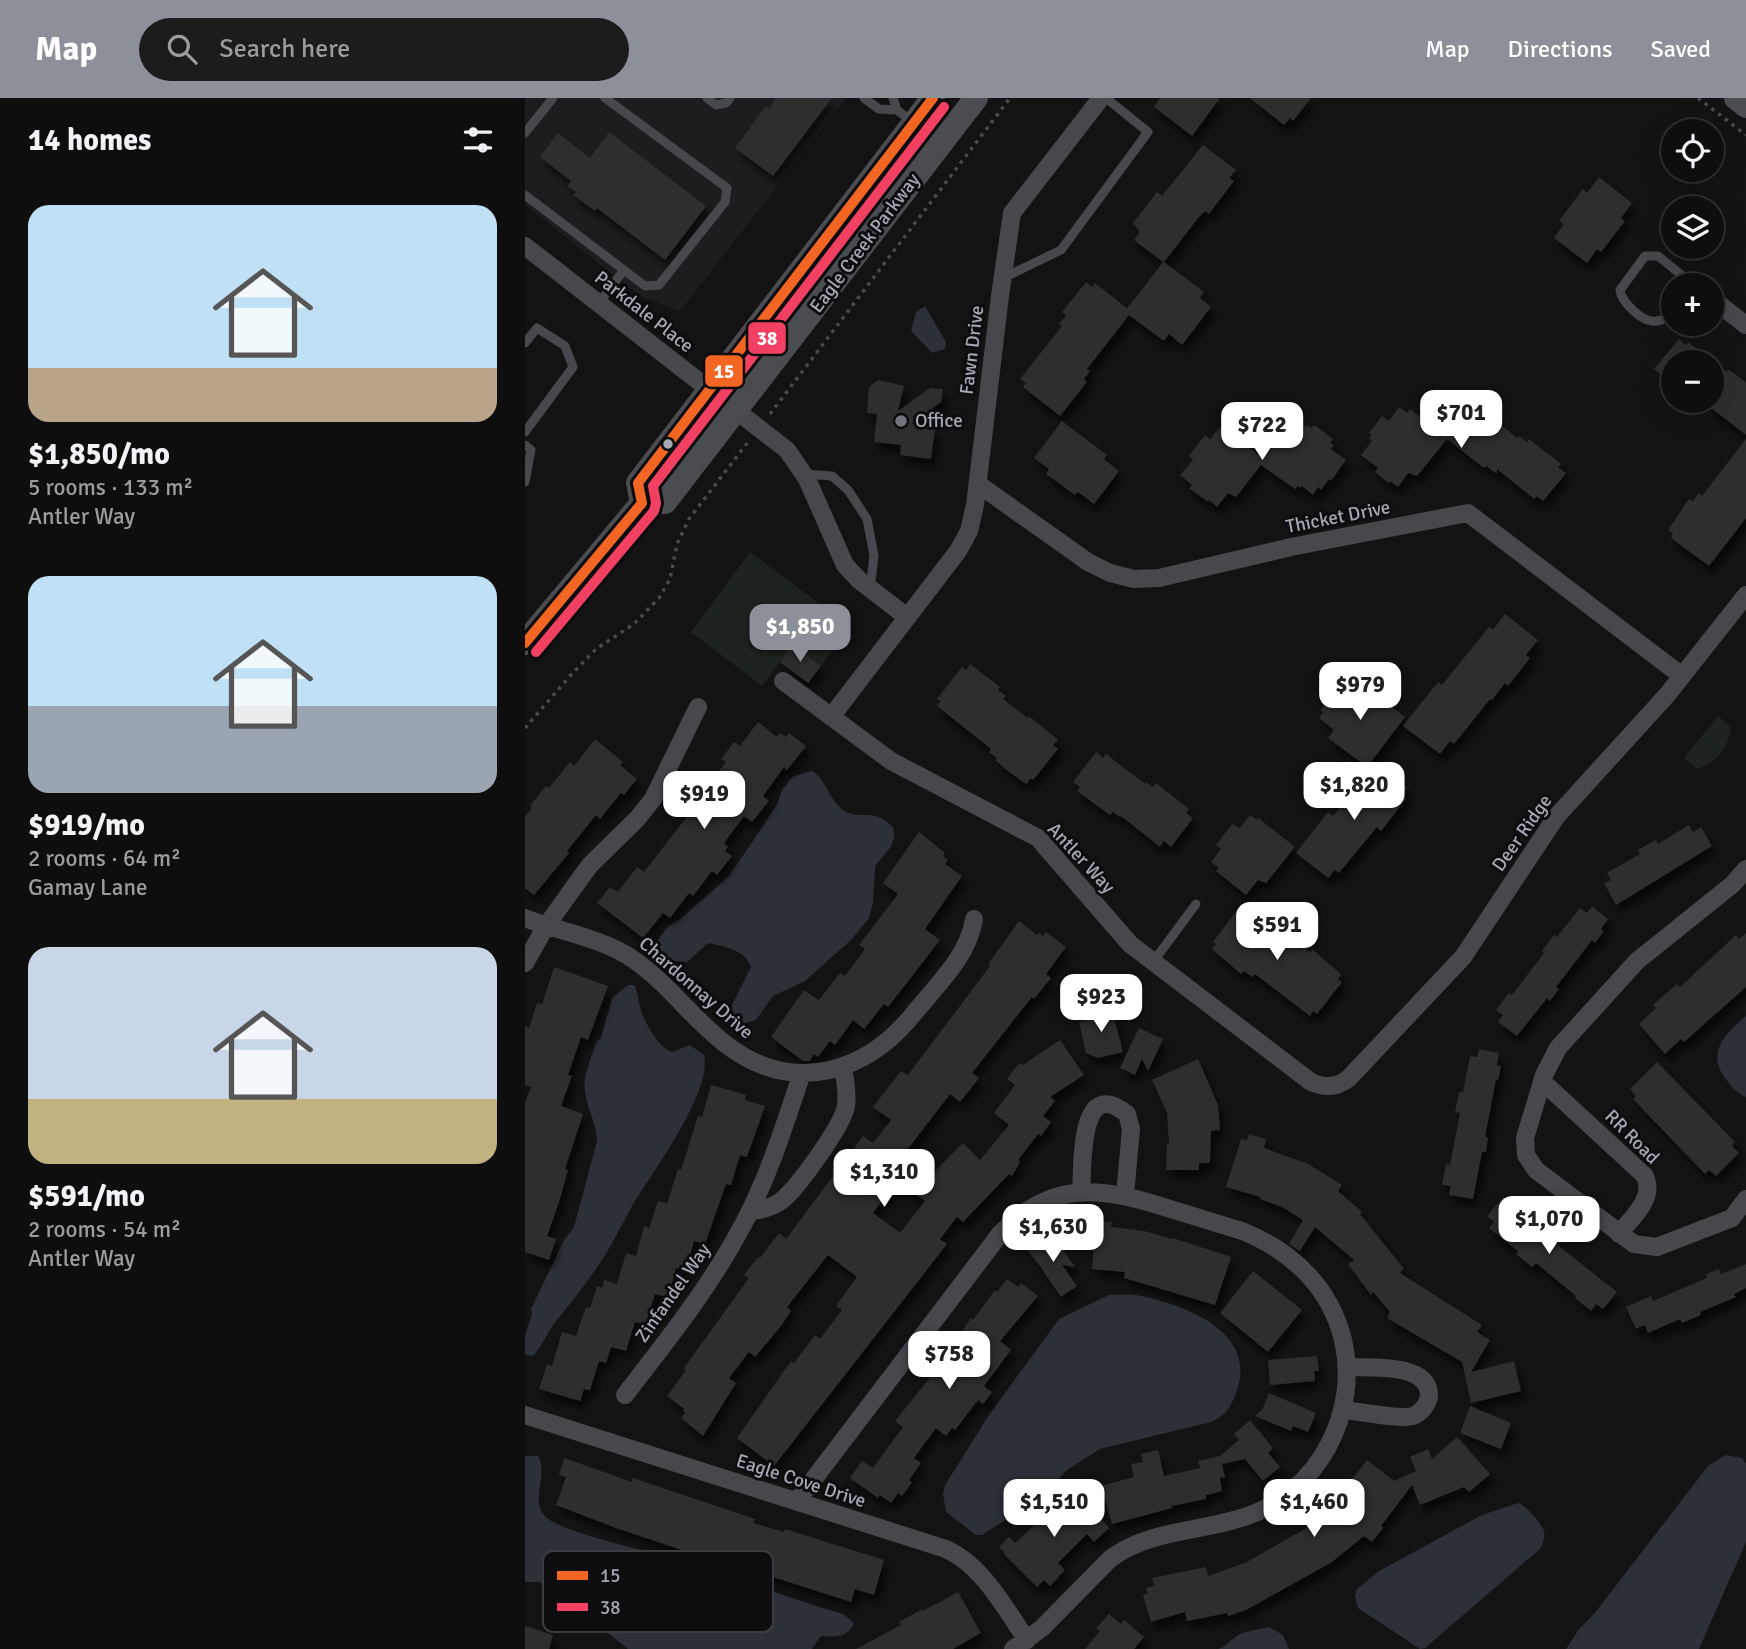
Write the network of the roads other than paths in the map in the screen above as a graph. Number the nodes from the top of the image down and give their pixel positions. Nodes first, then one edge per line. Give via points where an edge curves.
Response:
1 (554, 98) edge
2 (605, 98) edge
3 (707, 98) edge
4 (730, 98) edge
5 (865, 98) edge
6 (893, 98) edge
7 (933, 98) edge
8 (976, 98) edge
9 (1103, 98) edge
10 (1736, 98) edge
11 (1746, 106) edge
12 (906, 116) junction
13 (525, 133) edge
14 (941, 144) junction
15 (525, 195) edge
16 (526, 249) edge
17 (624, 270) junction
18 (1679, 273) edge
19 (1003, 278) junction
20 (599, 303) junction
21 (1724, 308) edge
22 (1661, 320) edge
23 (1746, 325) edge
24 (525, 343) edge
25 (710, 390) junction
26 (737, 410) junction
27 (525, 432) edge
28 (525, 445) edge
29 (804, 474) junction
30 (525, 482) edge
31 (978, 484) junction
32 (642, 503) junction
33 (870, 589) junction
34 (1746, 595) edge
35 (907, 617) junction
36 (525, 643) edge
37 (1682, 676) junction
38 (783, 681) dead end
39 (698, 707) dead end
40 (831, 717) junction
41 (1746, 869) edge
42 (1196, 904) dead end
43 (525, 918) edge
44 (974, 919) dead end
45 (546, 926) junction
46 (1153, 961) junction
47 (525, 963) edge
48 (842, 1067) junction
49 (802, 1073) junction
50 (1542, 1081) junction
51 (1329, 1087) joint
52 (1081, 1193) junction
53 (1125, 1195) junction
54 (1746, 1199) edge
55 (750, 1211) junction
56 (1619, 1234) junction
57 (1346, 1367) junction
58 (625, 1395) dead end
59 (1343, 1410) junction
60 (525, 1415) edge
61 (797, 1501) junction
62 (1020, 1644) edge

1 - 13 lane
2 - 17 lane via 727,188 726,202 659,285 645,286
3 - 4 lane via 716,105
5 - 12 lane via 879,109
6 - 12 lane
7 - 12 main road, Eagle Creek Parkway
8 - 14 main road, Eagle Creek Parkway
9 - 19 street, Fawn Drive via 1013,213
9 - 19 lane via 1148,132 1061,250
10 - 11 main road
12 - 14 lane
12 - 25 main road, Eagle Creek Parkway
14 - 26 main road, Eagle Creek Parkway
15 - 17 lane
16 - 20 street, Parkdale Place
17 - 20 lane
18 - 22 lane via 1651,254 1620,290 1624,301 1646,319
19 - 31 street, Fawn Drive
20 - 25 street, Parkdale Place
21 - 23 street
24 - 27 lane via 537,328 565,346 573,367
25 - 26 street, Parkdale Place
25 - 32 main road, Eagle Creek Parkway via 638,483
26 - 29 street, Parkdale Place via 787,450
26 - 32 main road, Eagle Creek Parkway via 665,502
28 - 30 lane via 531,450
29 - 33 street, Parkdale Place via 840,557
29 - 33 lane via 832,475 848,489 867,519 874,556
31 - 35 street, Fawn Drive via 964,541
31 - 37 street, Thicket Drive via 1088,562 1134,579 1159,578 1468,513
32 - 36 main road
33 - 35 street, Parkdale Place
34 - 37 street, Deer Ridge
35 - 40 street, Fawn Drive
37 - 51 street, Deer Ridge via 1556,817 1463,957 1346,1081
38 - 40 street, Antler Way
39 - 45 street via 653,799 594,861
40 - 46 street, Antler Way via 891,761 1038,838 1130,944
41 - 50 street via 1637,961 1561,1044
42 - 46 lane
43 - 45 street, Chardonnay Drive
44 - 48 street via 961,954 899,1032 877,1051
45 - 47 street
45 - 49 street, Chardonnay Drive via 618,949 741,1055 770,1068
46 - 51 street, Antler Way via 1311,1082
48 - 49 street
48 - 55 street via 847,1094 838,1127 785,1199
49 - 55 street, Zinfandel Way via 775,1155
50 - 56 street via 1525,1138 1530,1163
50 - 56 street, RR Road via 1645,1176 1647,1196
52 - 53 street
52 - 53 street via 1085,1124 1098,1107 1114,1105 1127,1114 1131,1126
52 - 61 street via 1035,1206 1000,1234
53 - 57 street via 1242,1231 1289,1256 1320,1288 1333,1311
54 - 56 street via 1732,1218 1660,1246 1635,1244
55 - 58 street, Zinfandel Way via 705,1288
57 - 59 street
57 - 59 street via 1418,1374 1429,1397 1412,1416
59 - 62 street via 1320,1460 1284,1497 1246,1517 1126,1548
60 - 61 street, Eagle Cove Drive
61 - 62 street, Eagle Cove Drive via 956,1554 980,1574

